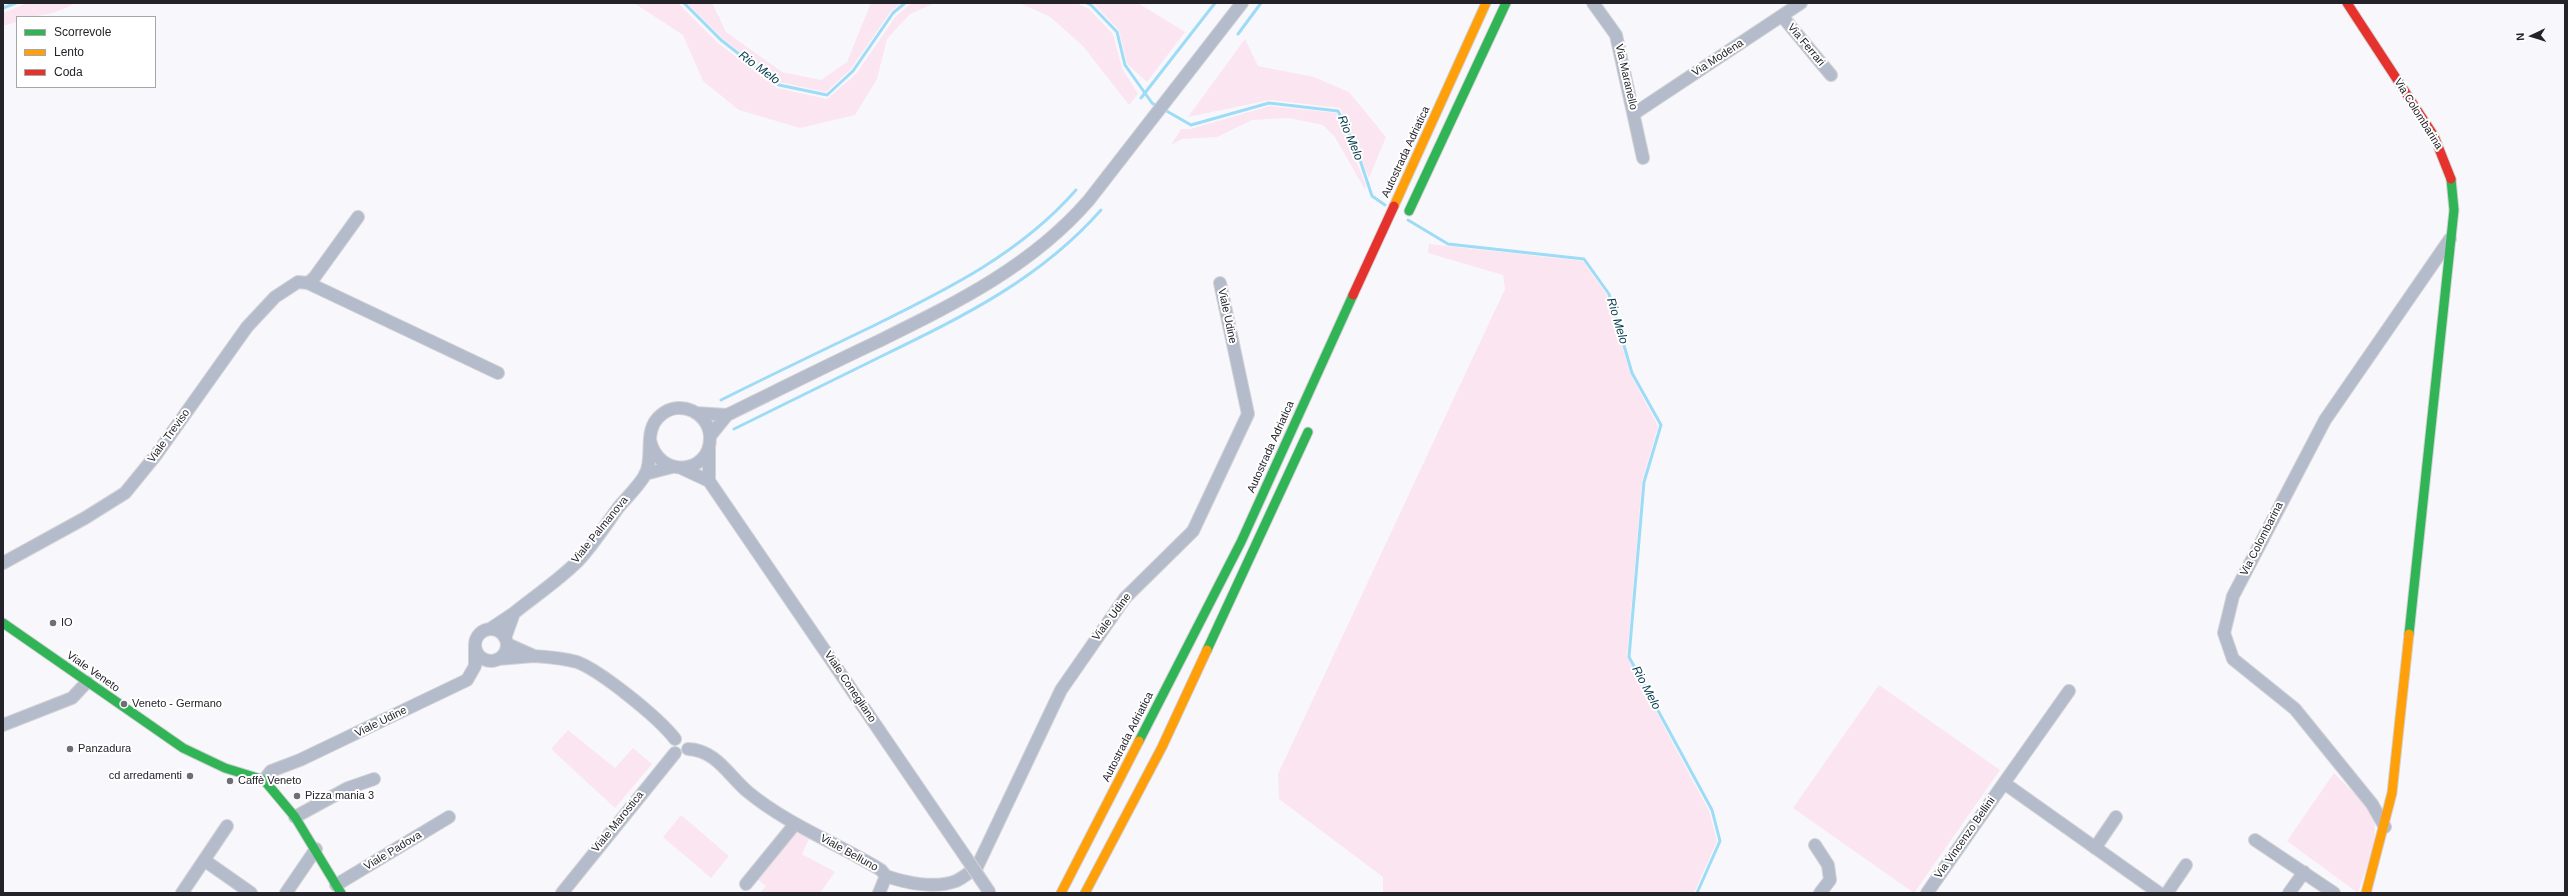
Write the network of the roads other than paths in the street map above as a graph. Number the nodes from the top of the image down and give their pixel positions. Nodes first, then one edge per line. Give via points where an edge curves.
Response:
1 (1242, 3) edge
2 (1486, 3) edge
3 (1506, 3) edge
4 (1593, 3) edge
5 (1801, 3) edge
6 (2347, 3) edge
7 (1782, 16) junction
8 (1831, 74) dead end
9 (1635, 113) junction
10 (1643, 158) dead end
11 (358, 217) dead end
12 (1403, 222) dead end
13 (2452, 236) junction
14 (308, 283) junction
15 (1220, 283) dead end
16 (498, 373) dead end
17 (696, 412) junction
18 (727, 415) junction
19 (1311, 425) dead end
20 (650, 440) junction
21 (709, 441) junction
22 (677, 468) junction
23 (645, 474) junction
24 (709, 481) junction
25 (3, 563) edge
26 (514, 613) junction
27 (3, 623) edge
28 (490, 629) junction
29 (506, 641) junction
30 (475, 646) junction
31 (534, 656) junction
32 (498, 659) junction
33 (87, 682) junction
34 (2069, 691) dead end
35 (3, 725) edge
36 (675, 739) junction
37 (688, 749) junction
38 (675, 753) junction
39 (374, 779) dead end
40 (264, 780) junction
41 (2004, 783) junction
42 (295, 817) junction
43 (449, 817) dead end
44 (2116, 817) dead end
45 (795, 824) junction
46 (227, 826) dead end
47 (2385, 827) junction
48 (2255, 840) dead end
49 (1815, 845) dead end
50 (2095, 848) junction
51 (316, 849) junction
52 (204, 860) junction
53 (2186, 865) dead end
54 (2304, 872) junction
55 (886, 876) junction
56 (746, 884) dead end
57 (339, 889) edge
58 (182, 893) edge
59 (251, 893) edge
60 (286, 893) edge
61 (562, 893) edge
62 (879, 893) edge
63 (990, 893) edge
64 (1061, 893) edge
65 (1085, 893) edge
66 (1820, 893) edge
67 (1927, 893) edge
68 (2159, 893) edge
69 (2167, 893) edge
70 (2289, 893) edge
71 (2334, 893) edge
72 (2366, 893) edge

1 - 18 street via 1066,226 1009,271 952,305
2 - 64 main road, Autostrada Adriatica via 1241,542
3 - 12 main road
4 - 9 street, Via Maranello via 1616,35
5 - 7 street, Via Modena
6 - 13 main road, Via Colombarina via 2434,136 2446,162 2452,184
7 - 8 street, Via Ferrari
7 - 9 street, Via Modena
9 - 10 street, Via Maranello
11 - 14 street
13 - 47 main road, Via Colombarina via 2393,785
13 - 47 street, Via Colombarina via 2324,420 2233,596 2224,633 2233,659 2294,709 2372,804
14 - 16 street
14 - 25 street, Viale Treviso via 298,282 289,286 247,327 156,455 125,493 86,518
15 - 55 street, Viale Udine via 1248,414 1204,513 1193,531 1125,598 1068,679 977,867 956,881 942,883 902,882
17 - 18 street
17 - 20 street via 678,408 661,414 655,421
17 - 21 street via 706,423
18 - 21 street
19 - 65 main road via 1162,747
20 - 22 street via 656,457
20 - 23 street, Viale Palmanova
21 - 22 street via 699,461
21 - 24 street
22 - 23 street
22 - 24 street
23 - 26 street, Viale Palmanova via 578,561
24 - 63 street, Viale Conegliano, bridge
26 - 28 street, Viale Palmanova
26 - 29 street
27 - 33 main road, Viale Veneto
28 - 29 street via 499,631
28 - 30 street via 478,637
29 - 31 street
29 - 32 street via 505,653
30 - 32 street via 483,659
30 - 40 street, Viale Udine via 475,666 467,680 300,760 271,771
31 - 32 street
31 - 36 street via 577,662 594,672 665,726
33 - 35 street via 72,698
33 - 40 main road, Viale Veneto via 183,748 225,768
34 - 41 street, Via Vincenzo Bellini
36 - 37 street via 685,739
36 - 38 street via 672,743
37 - 38 street via 685,753
37 - 45 street, Viale Belluno via 697,749 715,758 736,782
38 - 61 street, Viale Marostica
39 - 42 street via 348,788
40 - 42 main road
41 - 50 street
41 - 67 street, Via Vincenzo Bellini
42 - 51 main road
43 - 57 street, Viale Padova
44 - 50 street
45 - 55 street, Viale Belluno via 871,864
45 - 56 street
46 - 52 street
47 - 72 main road, Via Colombarina
48 - 54 street
49 - 66 street via 1828,865 1830,880
50 - 68 street
51 - 57 main road
51 - 60 street
52 - 58 street
52 - 59 street
53 - 69 street
54 - 70 street
54 - 71 street
55 - 62 street, Viale Belluno

